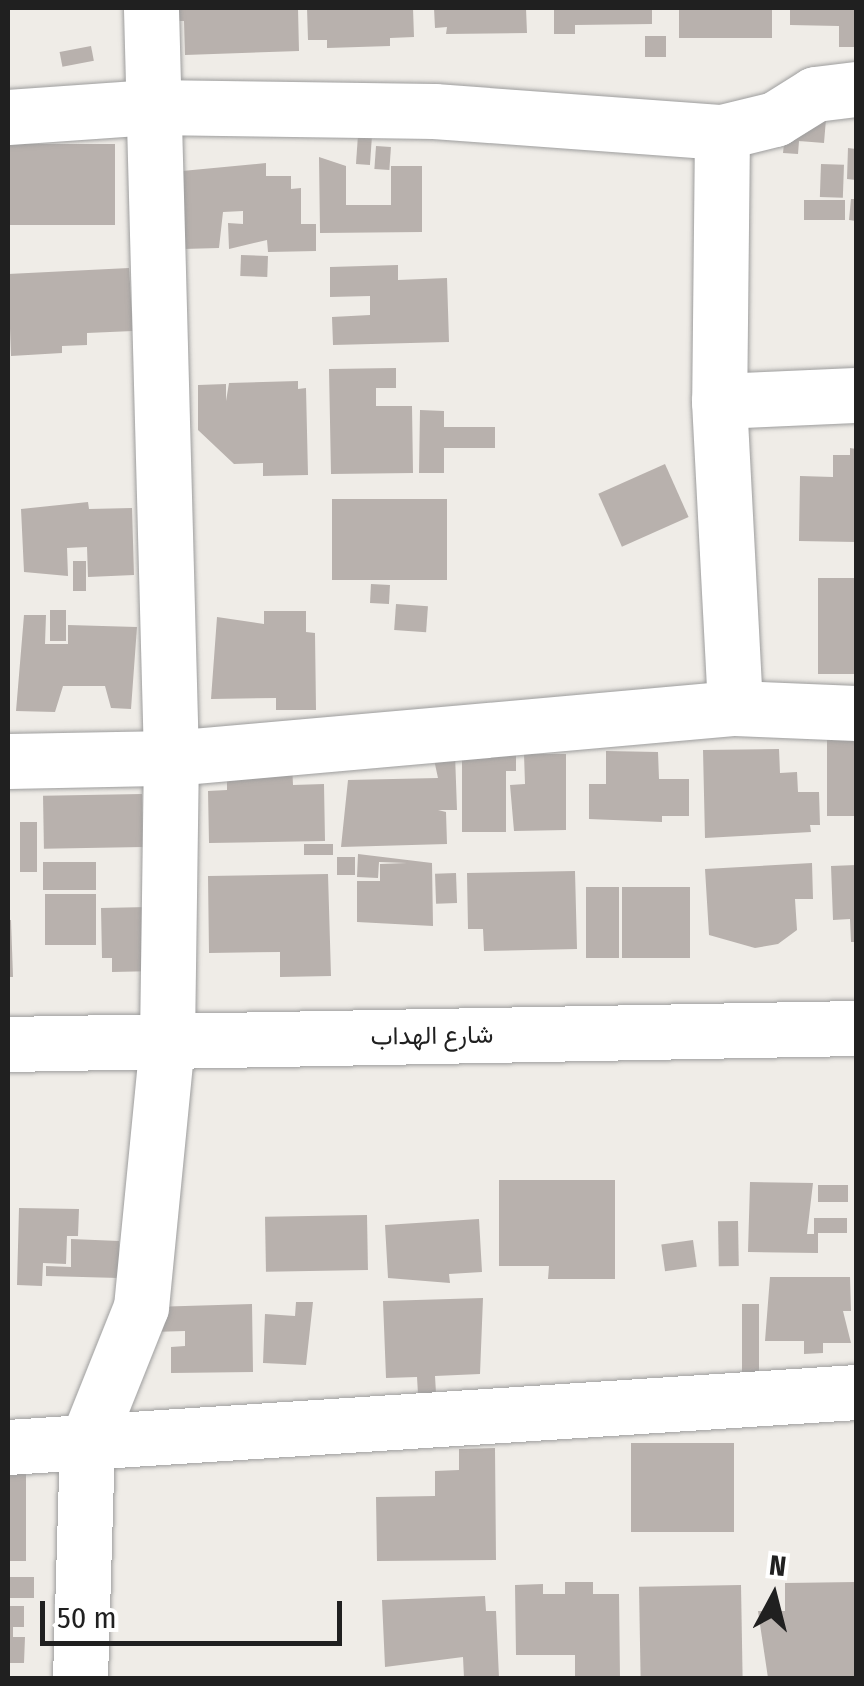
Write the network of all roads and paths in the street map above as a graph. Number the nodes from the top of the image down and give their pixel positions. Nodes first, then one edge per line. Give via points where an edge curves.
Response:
1 (151, 8) edge
2 (856, 89) edge
3 (150, 107) junction
4 (8, 117) edge
5 (722, 132) junction
6 (856, 395) edge
7 (719, 401) junction
8 (734, 708) junction
9 (856, 713) edge
10 (171, 758) junction
11 (8, 761) edge
12 (856, 1028) edge
13 (167, 1040) junction
14 (8, 1044) edge
15 (856, 1392) edge
16 (87, 1442) junction
17 (8, 1447) edge
18 (80, 1678) edge

1 - 3 street
2 - 5 street via 814,94 775,119
3 - 4 street
3 - 5 street via 434,111
3 - 10 street
5 - 7 street
6 - 7 street
7 - 8 street
8 - 9 street
8 - 10 street
10 - 11 street
10 - 13 street
12 - 13 street, شارع الهداب
13 - 14 street, شارع الهداب
13 - 16 street via 141,1307
15 - 16 street
16 - 17 street
16 - 18 street

